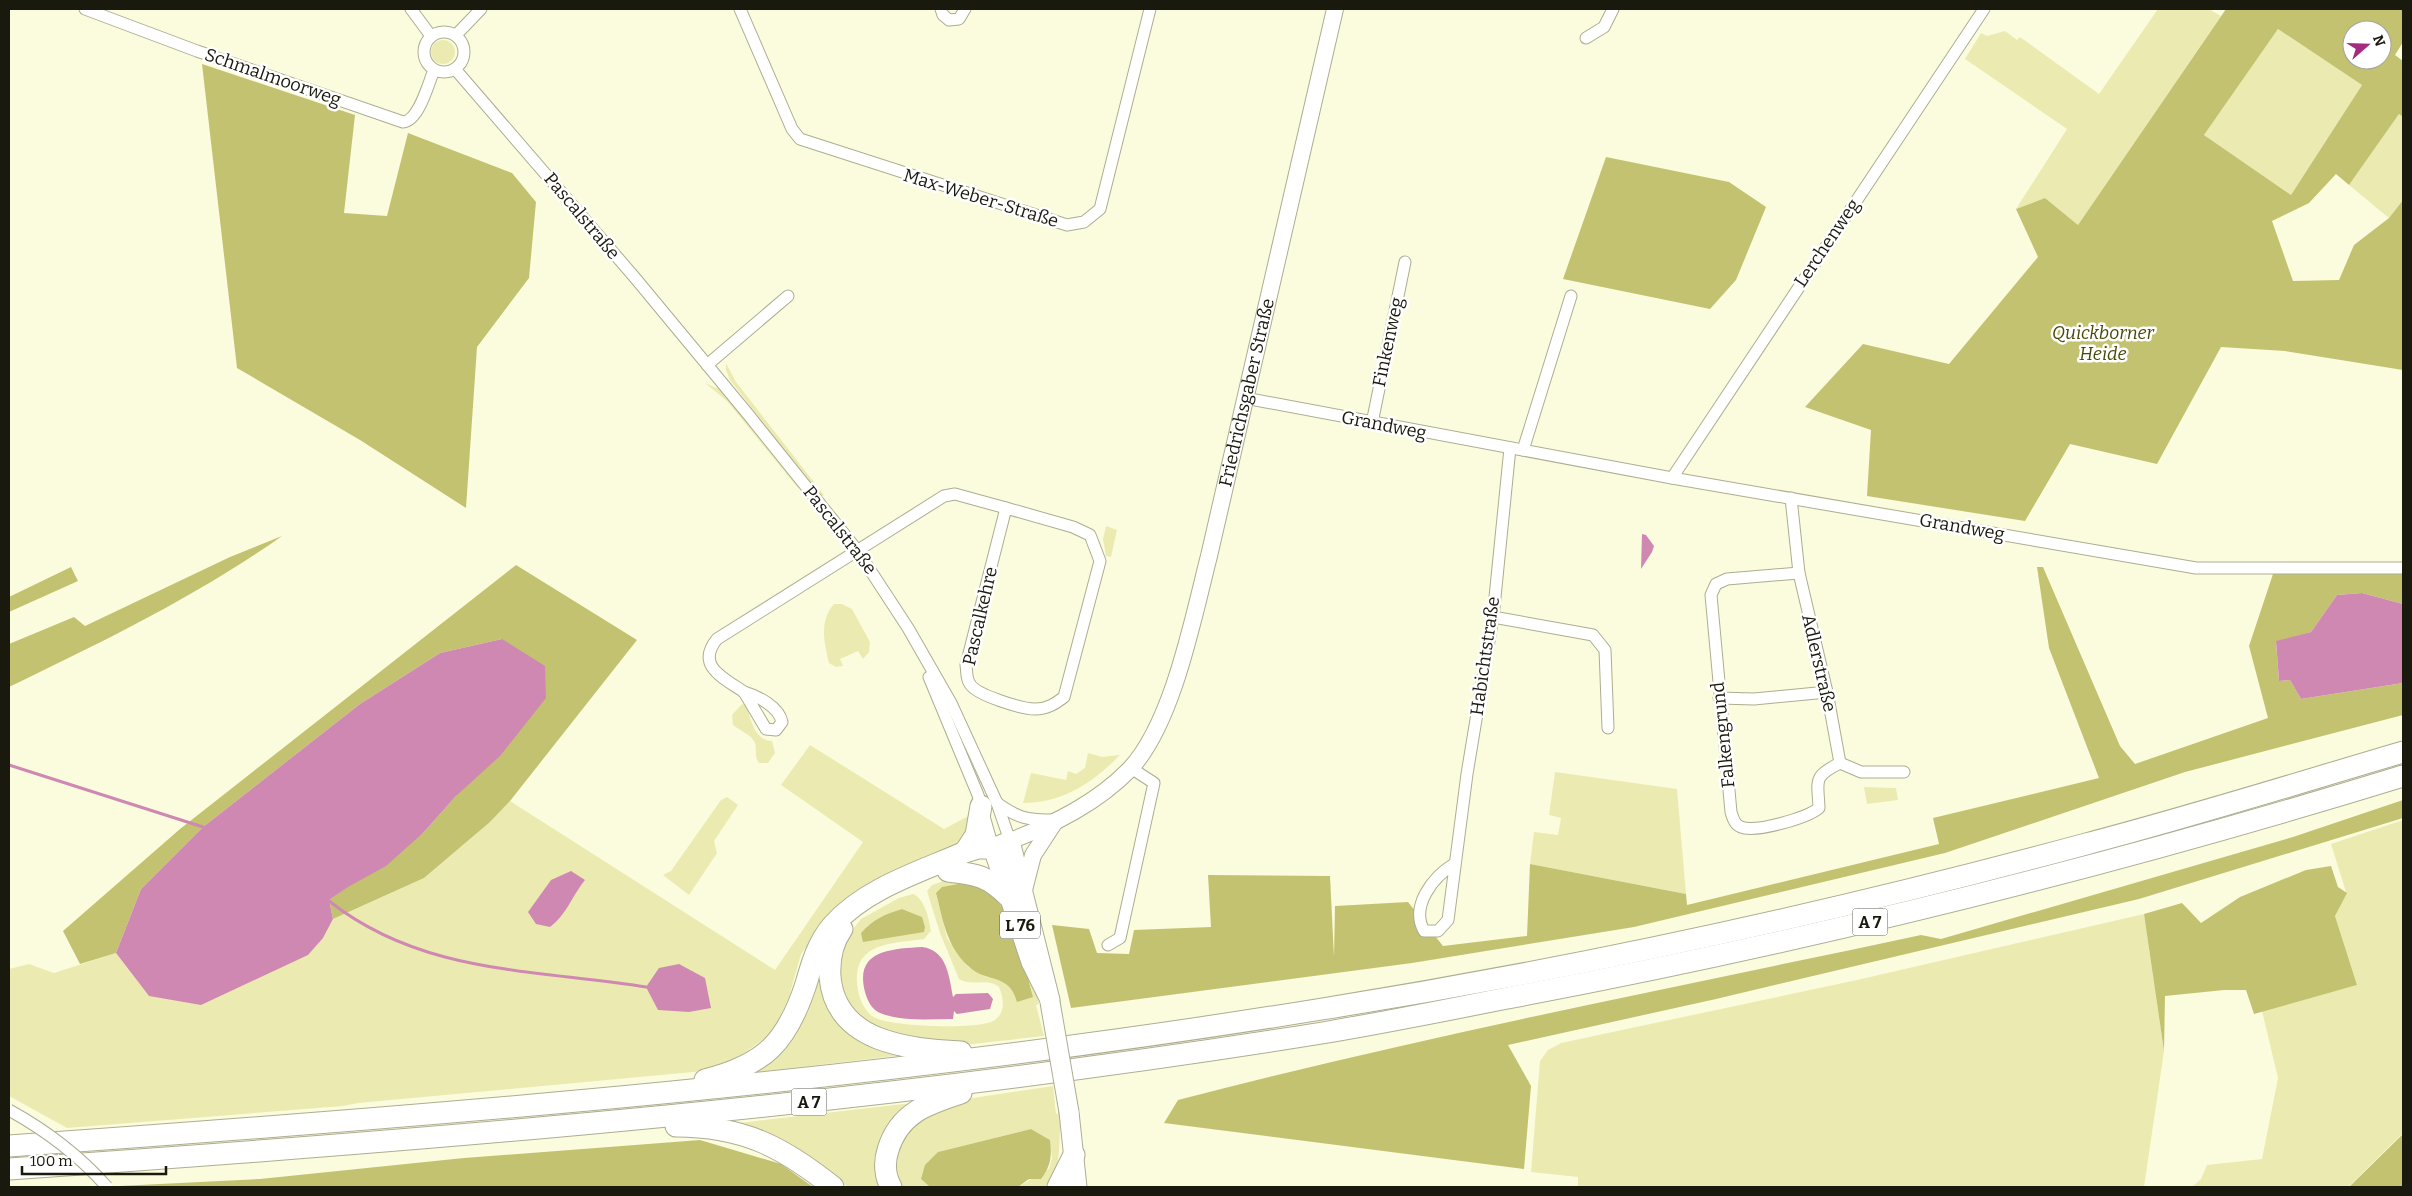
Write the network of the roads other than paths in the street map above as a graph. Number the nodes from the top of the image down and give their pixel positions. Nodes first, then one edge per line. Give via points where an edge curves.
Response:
1 (85, 9) edge
2 (411, 9) edge
3 (481, 9) edge
4 (740, 9) edge
5 (941, 9) edge
6 (965, 9) edge
7 (1150, 9) edge
8 (1335, 9) edge
9 (1613, 9) edge
10 (1984, 9) edge
11 (431, 36) junction
12 (456, 36) junction
13 (1586, 38) dead end
14 (455, 69) junction
15 (434, 70) junction
16 (1405, 262) dead end
17 (788, 296) dead end
18 (1571, 296) dead end
19 (707, 365) junction
20 (1245, 398) junction
21 (1372, 423) junction
22 (1510, 448) junction
23 (1523, 450) junction
24 (1672, 478) junction
25 (1791, 498) junction
26 (1006, 508) junction
27 (857, 550) junction
28 (2403, 568) edge
29 (1798, 573) junction
30 (1493, 617) junction
31 (744, 692) dead end
32 (1827, 692) junction
33 (1719, 698) junction
34 (1608, 728) dead end
35 (2403, 752) edge
36 (1840, 763) junction
37 (1131, 768) junction
38 (1904, 772) dead end
39 (2403, 776) edge
40 (989, 804) junction
41 (1057, 820) junction
42 (1002, 845) junction
43 (965, 852) junction
44 (1454, 864) junction
45 (948, 871) junction
46 (1016, 893) junction
47 (1108, 944) dead end
48 (1011, 1055) junction
49 (1001, 1079) junction
50 (641, 1096) junction
51 (9, 1110) edge
52 (616, 1122) junction
53 (9, 1146) edge
54 (1074, 1155) junction
55 (9, 1169) edge
56 (107, 1187) edge
57 (833, 1187) edge
58 (891, 1187) edge
59 (1058, 1187) edge
60 (1077, 1187) edge

1 - 15 street, Schmalmoorweg via 403,122 416,113
2 - 11 street
3 - 12 street
4 - 7 street, Max-Weber-Straße via 792,129 800,139 1067,225 1084,222 1100,209
5 - 6 street via 949,20 959,19
8 - 20 main road, Friedrichsgaber Straße / L 76
9 - 13 street via 1604,27
10 - 24 street, Lerchenweg
11 - 12 street via 445,31
11 - 15 street via 423,54
12 - 14 street via 463,45 463,60
14 - 15 street
14 - 19 street, Pascalstraße
16 - 21 street, Finkenweg
17 - 19 street
18 - 23 street
19 - 27 street, Pascalstraße
20 - 21 street, Grandweg
20 - 37 main road, Friedrichsgaber Straße / L 76 via 1186,642 1163,716
21 - 22 street, Grandweg
22 - 23 street, Grandweg
22 - 30 street, Habichtstraße
23 - 24 street, Grandweg
24 - 25 street, Grandweg
25 - 28 street, Grandweg via 2196,568
25 - 29 street, Adlerstraße
26 - 26 street, Pascalkehre via 966,665 967,679 970,686 981,694 1034,709 1052,706 1064,697 1100,561 1090,535 1073,526
26 - 27 street via 955,494 944,496
27 - 31 street via 717,639 710,648 709,659 715,673
27 - 40 street, Pascalstraße via 924,656 928,676
29 - 32 street, Adlerstraße
29 - 33 street, Falkengrund via 1726,579 1716,584 1711,595
30 - 34 street via 1593,635 1605,650
30 - 44 street, Habichtstraße
32 - 33 street via 1754,699
32 - 36 street, Adlerstraße
33 - 36 street, Falkengrund via 1731,812 1735,823 1742,828 1755,829 1811,815 1819,808 1818,780 1823,771
35 - 48 highway, A 7 via 2087,844 1901,892 1653,947 1323,1009
36 - 38 street via 1860,772
37 - 41 main road, Friedrichsgaber Straße / L 76 via 1094,800
37 - 47 street via 1154,783 1120,938
39 - 49 highway, A 7 via 2060,875 1788,941 1635,974 1327,1032
40 - 41 street, Friedrichsgaber Straße via 1030,820
40 - 42 street, Pascalstraße
40 - 42 street, Pascalstraße
40 - 43 highway
41 - 42 main road, Friedrichsgaber Straße / L 76
41 - 46 main road, Friedrichsgaber Straße / L 76 via 1033,855
42 - 43 highway
42 - 45 highway
42 - 46 main road, L 76
43 - 50 highway via 886,887 841,916 818,949 793,1018 767,1053 729,1073
44 - 44 street, Habichtstraße via 1448,920 1438,931 1424,931 1419,922 1429,886 1442,871
45 - 46 highway via 984,877
45 - 48 highway via 875,902 845,926 830,959 833,994 845,1016 856,1027 884,1041 949,1052
46 - 54 main road, L 76, bridge via 1014,907 1031,962 1050,1001
48 - 50 highway, A 7
49 - 52 highway, A 7
49 - 58 highway via 923,1107 898,1126 886,1156
50 - 53 highway, A 7 via 308,1125
51 - 56 street, bridge via 58,1140
52 - 55 highway, A 7
52 - 57 highway via 636,1126 703,1128 760,1140 799,1160
54 - 59 highway
54 - 60 main road, L 76

